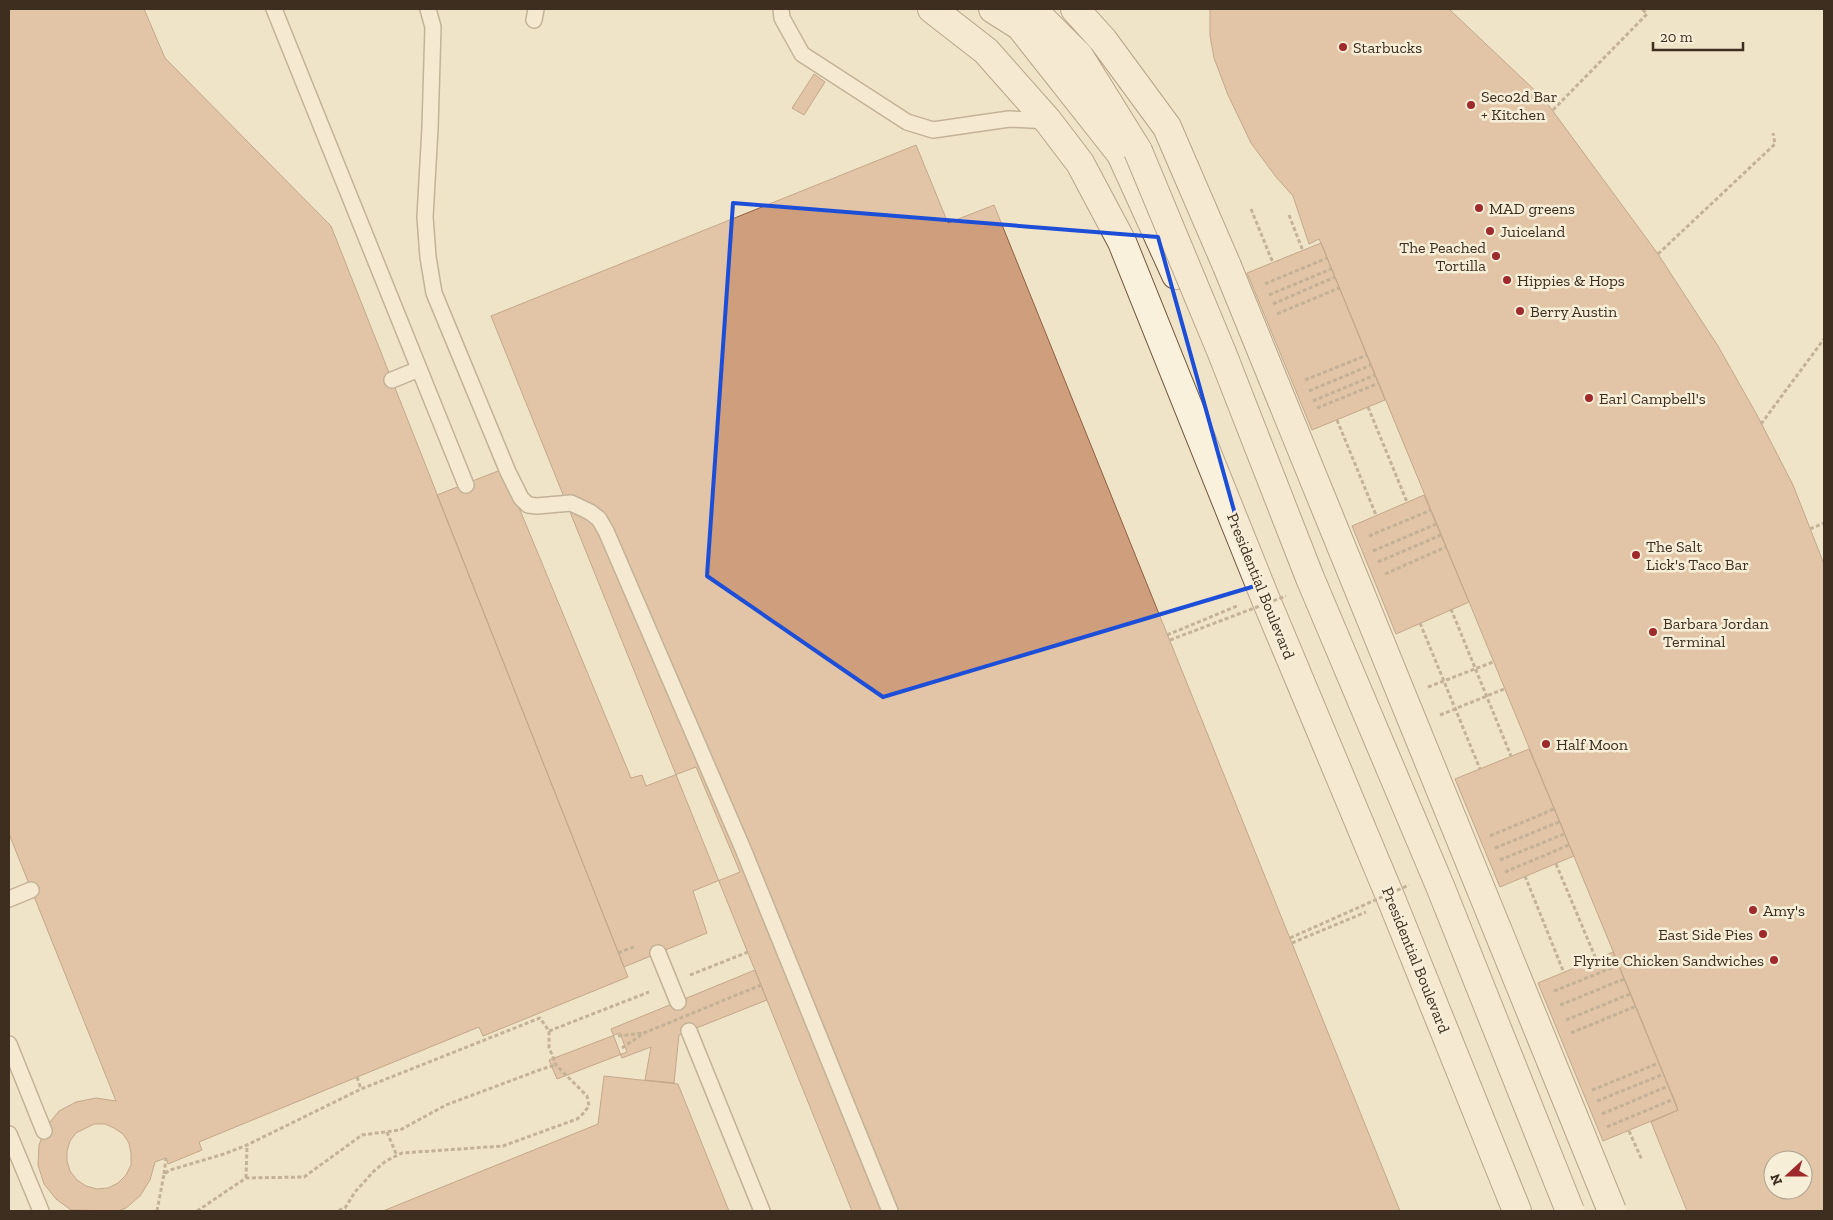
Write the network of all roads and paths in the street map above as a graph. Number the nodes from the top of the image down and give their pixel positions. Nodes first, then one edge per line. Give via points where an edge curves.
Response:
1 (274, 9) edge
2 (428, 9) edge
3 (781, 9) edge
4 (932, 9) edge
5 (992, 9) edge
6 (1032, 9) edge
7 (1075, 9) edge
8 (1642, 9) edge
9 (1552, 110) dead end
10 (1048, 121) junction
11 (1772, 133) dead end
12 (1251, 209) dead end
13 (1290, 215) dead end
14 (1303, 250) dead end
15 (1658, 254) dead end
16 (1326, 258) dead end
17 (1273, 263) dead end
18 (1335, 277) dead end
19 (1243, 305) junction
20 (1824, 339) edge
21 (1371, 366) dead end
22 (419, 369) junction
23 (392, 380) dead end
24 (1379, 383) dead end
25 (1368, 407) dead end
26 (1286, 411) junction
27 (1337, 420) dead end
28 (1761, 424) dead end
29 (466, 485) dead end
30 (1407, 502) dead end
31 (1431, 510) dead end
32 (1376, 515) dead end
33 (1824, 522) edge
34 (1810, 529) dead end
35 (1441, 535) dead end
36 (1342, 547) junction
37 (1371, 565) dead end
38 (1280, 598) dead end
39 (1451, 610) dead end
40 (1420, 623) dead end
41 (1170, 640) dead end
42 (1511, 756) dead end
43 (1480, 769) dead end
44 (1569, 845) dead end
45 (1556, 864) dead end
46 (1525, 876) dead end
47 (1479, 882) junction
48 (1398, 889) dead end
49 (31, 890) dead end
50 (9, 899) edge
51 (1290, 938) dead end
52 (658, 953) dead end
53 (1596, 959) dead end
54 (1618, 965) dead end
55 (1564, 972) dead end
56 (761, 985) dead end
57 (654, 990) dead end
58 (1630, 994) dead end
59 (678, 1002) dead end
60 (1527, 1002) junction
61 (537, 1014) dead end
62 (540, 1018) junction
63 (549, 1031) junction
64 (689, 1031) dead end
65 (1539, 1031) junction
66 (644, 1033) junction
67 (618, 1036) dead end
68 (9, 1044) edge
69 (622, 1048) dead end
70 (556, 1065) junction
71 (1664, 1074) dead end
72 (357, 1077) dead end
73 (361, 1089) junction
74 (1674, 1099) dead end
75 (1572, 1112) junction
76 (1629, 1131) dead end
77 (44, 1132) dead end
78 (387, 1132) junction
79 (9, 1134) edge
80 (1582, 1137) junction
81 (247, 1145) junction
82 (397, 1156) junction
83 (166, 1158) dead end
84 (1642, 1160) dead end
85 (164, 1174) junction
86 (246, 1178) junction
87 (41, 1211) edge
88 (157, 1211) edge
89 (197, 1211) edge
90 (337, 1211) edge
91 (762, 1211) edge
92 (890, 1211) edge
93 (1517, 1211) edge
94 (1559, 1211) edge
95 (1570, 1211) edge
96 (1612, 1211) edge

1 - 22 lane
2 - 92 lane via 433,27 425,216 434,293 521,498 528,505 537,506 571,503 599,519 606,532 743,849
3 - 10 lane via 782,18 802,54 907,122 933,130 1009,119
4 - 10 main road, Presidential Boulevard via 986,51
5 - 94 main road via 1020,26 1121,154 1187,299 1332,648
6 - 95 main road, bridge via 1079,56 1138,151
7 - 19 main road, bridge via 1103,40 1167,127
8 - 9 path via 1647,14
10 - 93 main road, Presidential Boulevard via 1080,163 1140,283 1264,595
11 - 15 path via 1775,144
12 - 17 path
13 - 14 path
16 - 19 path
18 - 19 path
19 - 26 main road, bridge
20 - 28 path
21 - 26 path
22 - 23 lane
22 - 29 lane
24 - 26 path
25 - 30 path
26 - 36 main road, bridge
27 - 32 path
31 - 36 path
33 - 34 path
35 - 37 path
36 - 47 main road, bridge
38 - 41 path, bridge
39 - 42 path
40 - 43 path
44 - 47 path
45 - 53 path
46 - 55 path
47 - 60 main road, bridge
48 - 51 path, bridge
49 - 50 lane
52 - 59 lane
54 - 60 path
56 - 66 path, bridge
57 - 63 path
58 - 65 path
60 - 65 main road, bridge
61 - 62 path
62 - 63 path
62 - 73 path
63 - 70 path via 549,1047
64 - 91 lane
65 - 75 main road, bridge
66 - 67 path
66 - 69 path, bridge
68 - 77 lane
70 - 78 path via 446,1105 400,1130
70 - 82 path via 588,1096 588,1106 577,1119 503,1146 402,1153
71 - 75 path
72 - 73 path
73 - 81 path
74 - 80 path
75 - 80 main road, bridge
76 - 84 path
78 - 82 path
78 - 86 path via 362,1135 304,1177
79 - 87 lane
80 - 96 main road, bridge
81 - 85 path
81 - 86 path
82 - 90 path via 374,1171 345,1208
83 - 85 path
85 - 88 path
86 - 89 path

